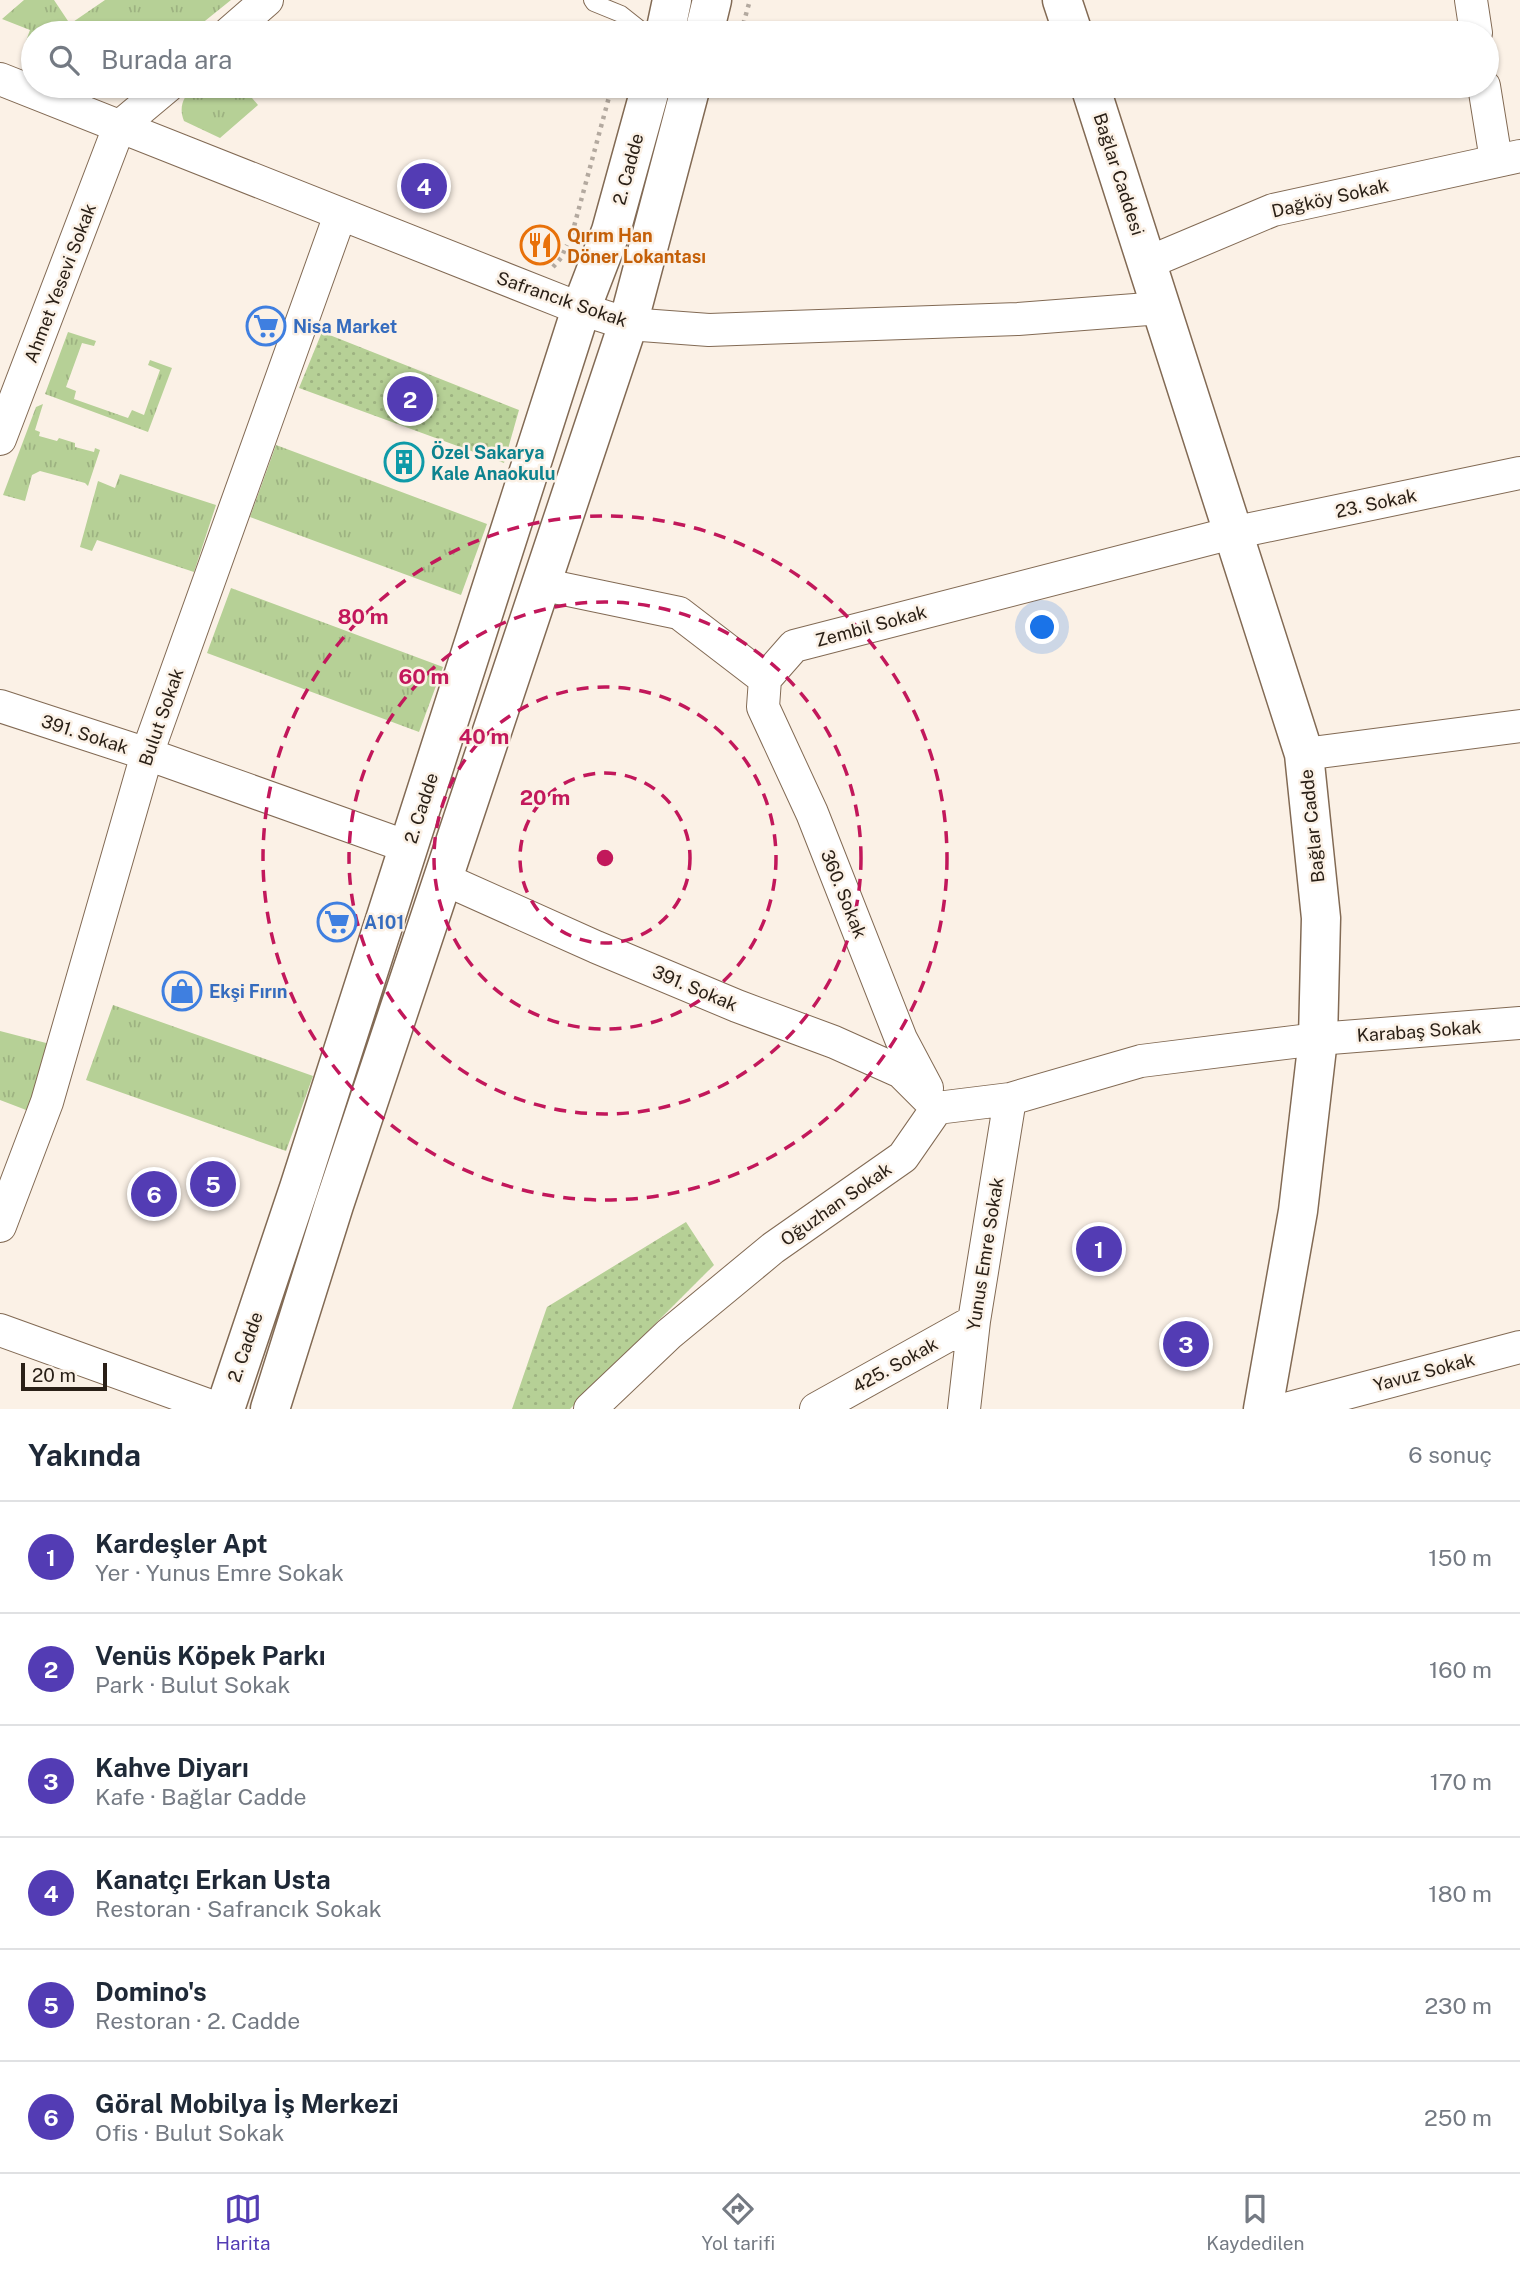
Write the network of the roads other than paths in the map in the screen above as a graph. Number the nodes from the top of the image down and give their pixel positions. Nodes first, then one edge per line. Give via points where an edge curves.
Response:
1 (267, 0) edge
2 (592, 0) edge
3 (672, 0) edge
4 (712, 0) edge
5 (1062, 0) edge
6 (1471, 0) edge
7 (243, 21) edge
8 (630, 21) edge
9 (668, 21) edge
10 (707, 21) edge
11 (1069, 21) edge
12 (1474, 21) edge
13 (0, 79) edge
14 (21, 87) edge
15 (48, 98) edge
16 (154, 98) edge
17 (648, 98) edge
18 (688, 98) edge
19 (1094, 98) edge
20 (1488, 98) edge
21 (120, 127) junction
22 (1508, 158) edge
23 (340, 215) junction
24 (1147, 263) junction
25 (1161, 308) junction
26 (581, 309) junction
27 (628, 324) junction
28 (0, 439) edge
29 (1520, 473) edge
30 (1232, 533) junction
31 (540, 584) junction
32 (765, 678) junction
33 (0, 706) edge
34 (1520, 726) edge
35 (147, 754) junction
36 (1304, 754) junction
37 (408, 847) junction
38 (444, 879) junction
39 (1520, 1023) edge
40 (1318, 1039) junction
41 (1010, 1099) junction
42 (937, 1108) junction
43 (0, 1226) edge
44 (974, 1321) junction
45 (0, 1330) edge
46 (1520, 1346) edge
47 (183, 1403) edge
48 (222, 1409) edge
49 (270, 1409) edge
50 (590, 1409) edge
51 (816, 1409) edge
52 (964, 1409) edge
53 (1263, 1409) edge
54 (1286, 1409) edge

1 - 7 street
2 - 8 lane
3 - 9 main road
4 - 10 main road
5 - 11 main road
6 - 12 street
13 - 14 street, Safrancık Sokak
15 - 21 street, Safrancık Sokak
16 - 21 street
17 - 26 main road, 2. Cadde via 611,231
18 - 27 main road
19 - 24 main road, Bağlar Caddesi
20 - 22 street
21 - 23 street, Safrancık Sokak
21 - 28 street, Ahmet Yesevi Sokak
22 - 24 street, Dağköy Sokak via 1273,210
23 - 26 street, Safrancık Sokak
23 - 35 street, Bulut Sokak
24 - 25 main road, Bağlar Cadde
25 - 27 street, Safrancık Sokak via 1018,319 709,330
25 - 30 main road, Bağlar Cadde
26 - 27 street, Safrancık Sokak
26 - 37 main road, 2. Cadde
27 - 31 main road
29 - 30 street, 23. Sokak
30 - 32 street, Zembil Sokak via 794,646
30 - 36 main road, Bağlar Cadde
31 - 32 street via 679,613
31 - 38 main road
32 - 42 street, 360. Sokak via 763,707 812,813 901,1039
33 - 35 street, 391. Sokak
34 - 36 street
35 - 37 street, 391. Sokak
35 - 43 street, Bulut Sokak via 47,1102
36 - 40 main road, Bağlar Cadde via 1321,918
37 - 48 main road, 2. Cadde via 299,1188
38 - 42 street, 391. Sokak via 622,958 901,1072
38 - 49 main road
39 - 40 street, Karabaş Sokak
40 - 41 street via 1141,1061
40 - 53 main road, Bağlar Cadde via 1298,1211
41 - 42 street
41 - 44 street, Yunus Emre Sokak
42 - 50 street, Oğuzhan Sokak via 904,1157 773,1248 669,1334
44 - 51 street, 425. Sokak
44 - 52 street, Yunus Emre Sokak
45 - 47 street
46 - 54 street, Yavuz Sokak
47 - 48 street

